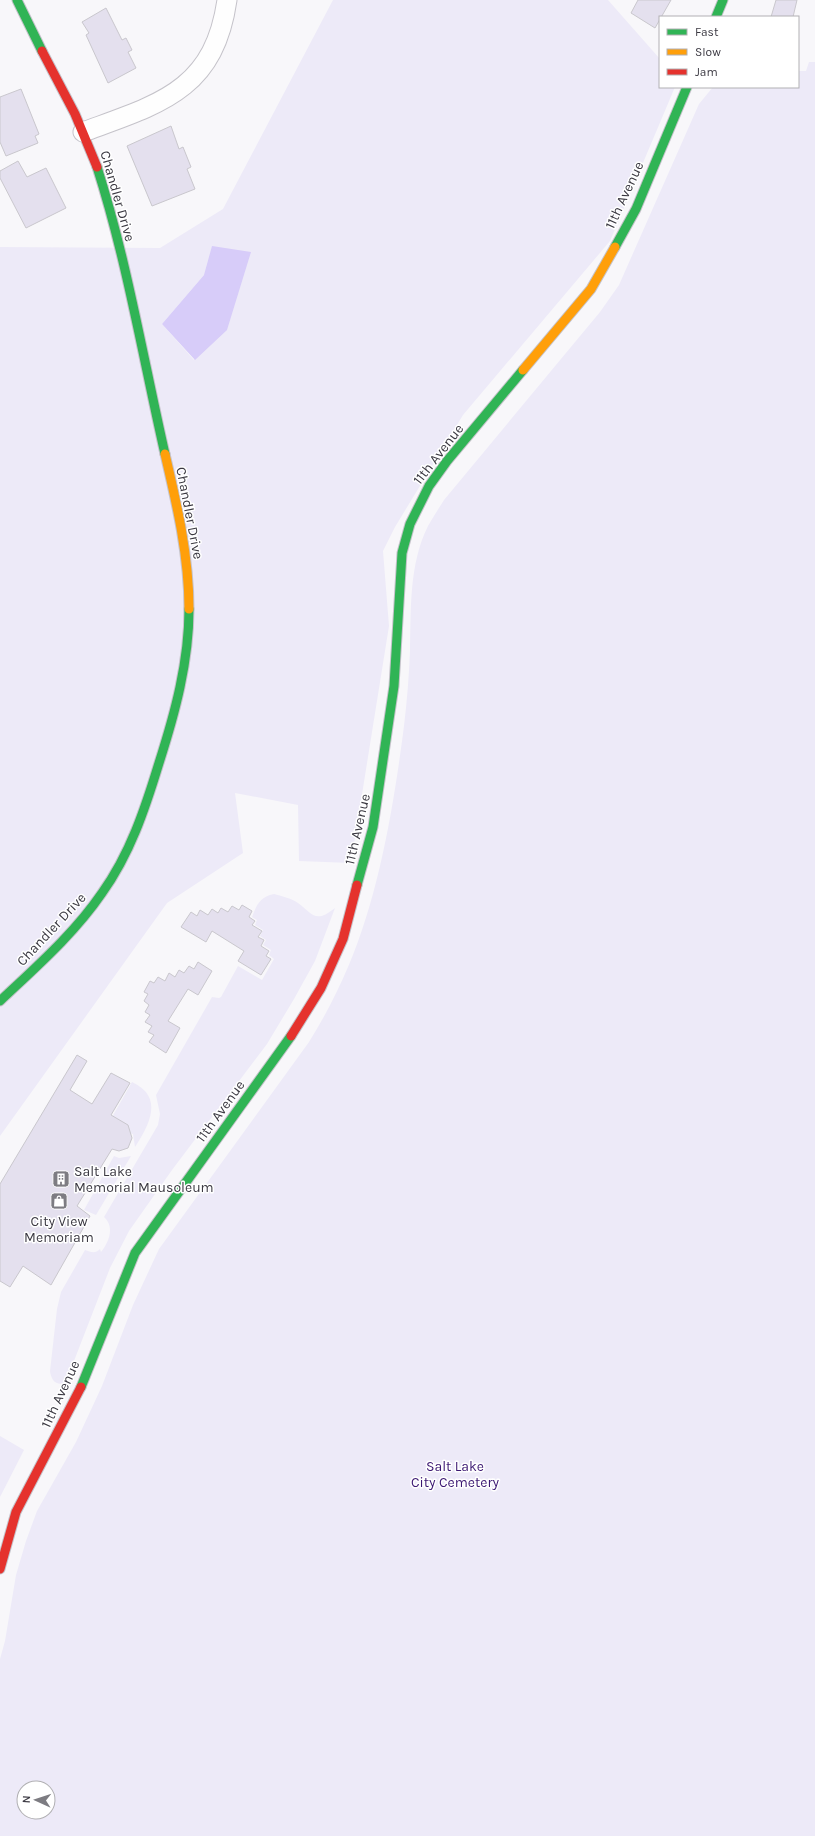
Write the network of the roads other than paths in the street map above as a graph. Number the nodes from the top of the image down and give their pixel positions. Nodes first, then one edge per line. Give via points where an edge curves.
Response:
1 (16, 0) edge
2 (227, 0) edge
3 (723, 0) edge
4 (716, 16) edge
5 (687, 88) edge
6 (83, 132) junction
7 (0, 1000) edge
8 (0, 1569) edge

1 - 6 street, Chandler Drive via 72,105
2 - 6 street via 220,33 203,65 178,92
3 - 4 street
5 - 8 street, 11th Avenue via 636,209 591,290 447,461 419,503 402,553 394,686 373,827 343,939 321,988 298,1026 135,1253 79,1392 16,1512
6 - 7 street, Chandler Drive via 94,160 127,279 180,524 189,589 186,647 176,709 148,801 124,858 104,892 84,917 63,941

